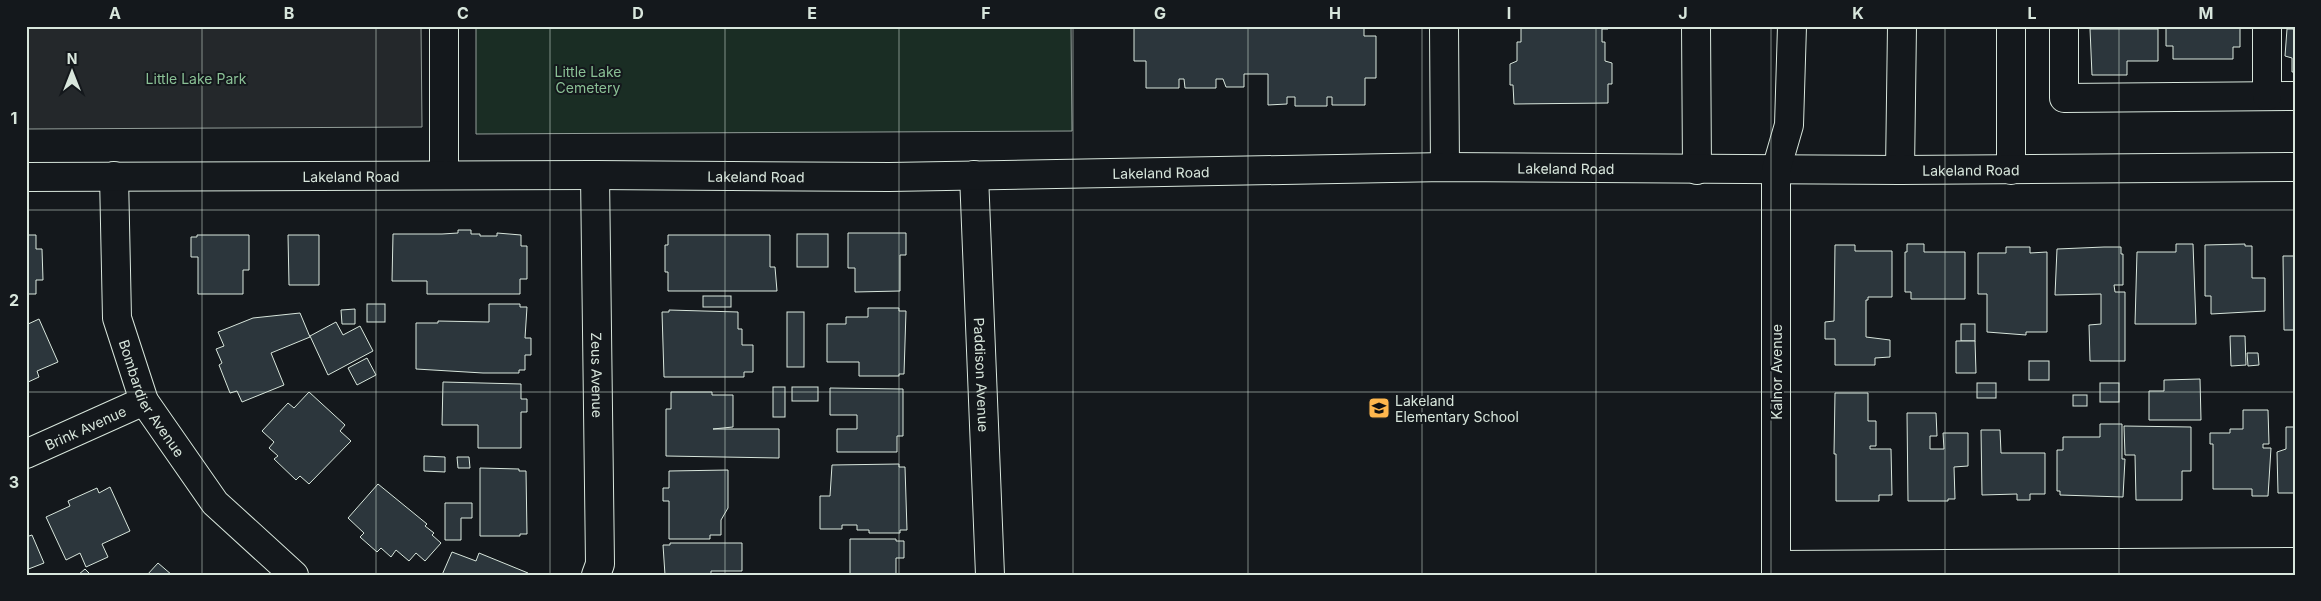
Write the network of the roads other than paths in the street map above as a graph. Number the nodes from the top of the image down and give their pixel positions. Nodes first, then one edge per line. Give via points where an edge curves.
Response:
1 (444, 26) edge
2 (1444, 26) edge
3 (1696, 26) edge
4 (1792, 26) edge
5 (1902, 26) edge
6 (2012, 26) edge
7 (2064, 26) edge
8 (2267, 26) edge
9 (2267, 96) junction
10 (2295, 96) edge
11 (2295, 167) edge
12 (1445, 168) junction
13 (1697, 170) junction
14 (1776, 170) junction
15 (1900, 170) junction
16 (2012, 170) junction
17 (595, 174) junction
18 (974, 174) junction
19 (444, 175) junction
20 (114, 176) junction
21 (26, 177) edge
22 (144, 401) junction
23 (26, 454) edge
24 (2295, 562) edge
25 (1776, 570) edge
26 (294, 575) edge
27 (596, 575) edge
28 (990, 575) edge

1 - 19 street
2 - 12 street
3 - 13 street
4 - 14 street, Kalnor Avenue via 1789,125
5 - 15 street
6 - 16 street
7 - 9 street via 2064,98
8 - 9 street
9 - 10 street
11 - 16 street, Lakeland Road
12 - 13 street, Lakeland Road
12 - 18 street, Lakeland Road
13 - 14 street, Lakeland Road
14 - 15 street, Lakeland Road
14 - 25 street, Kalnor Avenue
15 - 16 street, Lakeland Road
17 - 18 street, Lakeland Road via 889,177
17 - 19 street, Lakeland Road
17 - 27 street, Zeus Avenue via 600,564
18 - 28 street, Paddison Avenue
19 - 20 street, Lakeland Road
20 - 21 street, Lakeland Road
20 - 22 street, Bombardier Avenue via 117,318
22 - 23 street, Brink Avenue
22 - 26 street, Bombardier Avenue via 215,503
24 - 25 street

